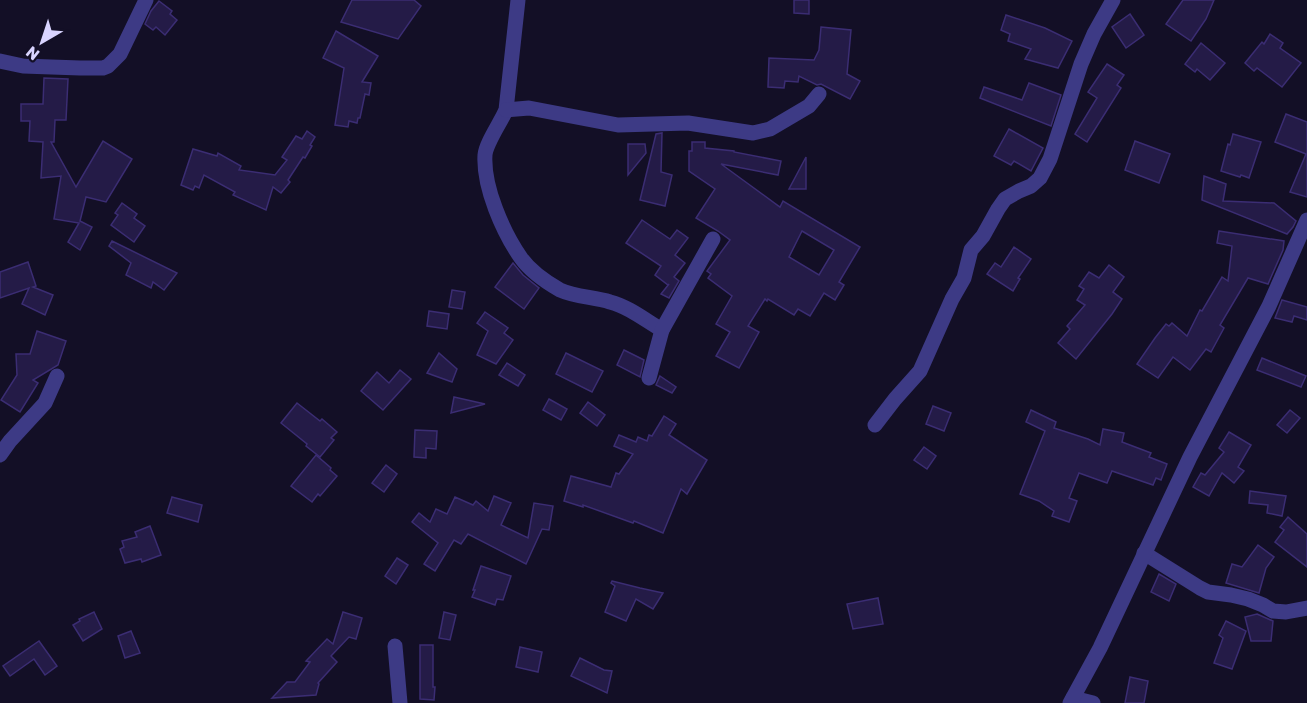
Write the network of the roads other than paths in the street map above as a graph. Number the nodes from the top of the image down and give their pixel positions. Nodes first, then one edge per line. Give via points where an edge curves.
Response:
1 (146, 0) edge
2 (518, 0) edge
3 (1113, 0) edge
4 (0, 61) edge
5 (819, 94) dead end
6 (506, 110) junction
7 (1307, 220) edge
8 (713, 239) dead end
9 (662, 330) junction
10 (57, 376) dead end
11 (649, 378) dead end
12 (875, 425) dead end
13 (0, 456) edge
14 (1144, 553) junction
15 (1307, 608) edge
16 (395, 646) dead end
17 (1071, 701) edge
18 (400, 703) edge
19 (1093, 703) edge

1 - 4 street via 120,54 108,66 22,66
2 - 6 street
3 - 12 street via 1081,64 1040,178 1001,204 971,250 964,278 920,371
5 - 6 street via 809,106 770,129 753,133 688,123 618,125 529,108
6 - 9 street via 485,154 488,186 522,260 541,279 563,291 612,302
7 - 14 street via 1269,306
8 - 9 street
9 - 11 street
10 - 13 street via 45,403
14 - 15 street via 1208,592 1240,597 1273,611
14 - 17 street
16 - 18 street
17 - 19 street

